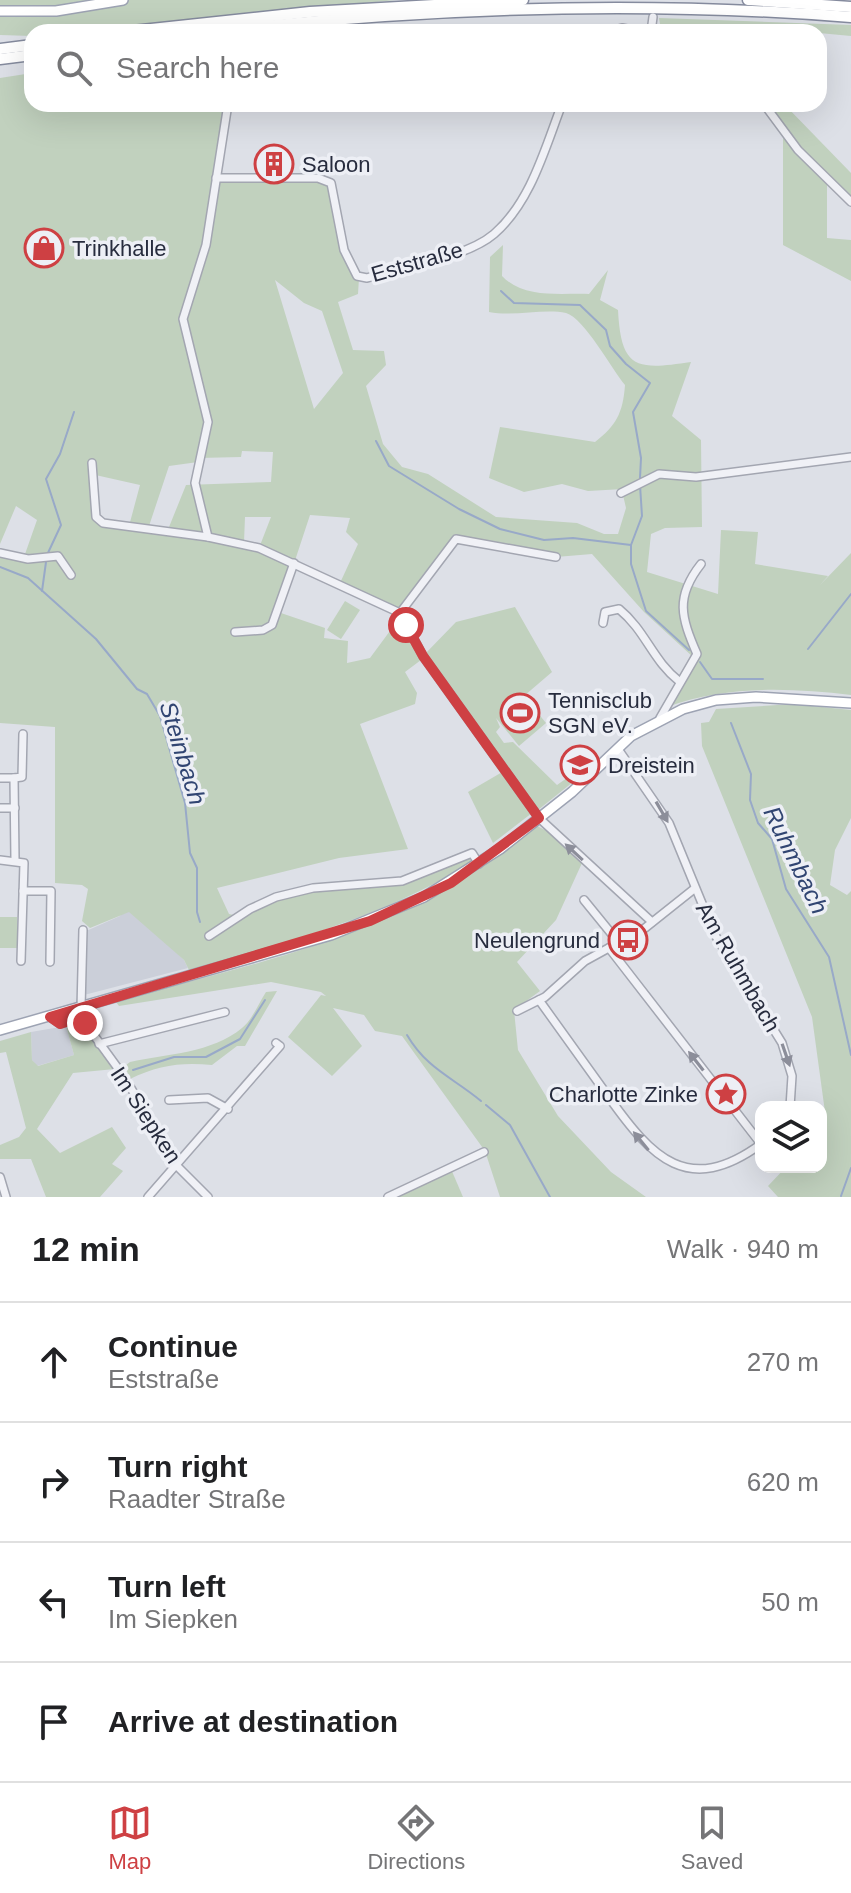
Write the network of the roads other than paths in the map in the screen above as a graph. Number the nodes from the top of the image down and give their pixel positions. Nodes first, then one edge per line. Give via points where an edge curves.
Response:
1 (123, 0) edge
2 (523, 0) edge
3 (748, 0) edge
4 (851, 7) edge
5 (0, 11) edge
6 (653, 17) dead end
7 (851, 17) edge
8 (198, 24) edge
9 (300, 24) edge
10 (652, 24) edge
11 (24, 46) edge
12 (0, 49) edge
13 (24, 56) edge
14 (0, 59) edge
15 (227, 112) edge
16 (559, 112) edge
17 (770, 112) edge
18 (216, 178) junction
19 (851, 202) edge
20 (851, 457) edge
21 (92, 463) dead end
22 (621, 493) dead end
23 (208, 537) junction
24 (0, 553) edge
25 (556, 557) dead end
26 (294, 563) junction
27 (701, 564) dead end
28 (71, 575) dead end
29 (400, 613) junction
30 (603, 623) dead end
31 (235, 632) dead end
32 (680, 682) junction
33 (851, 703) edge
34 (660, 718) junction
35 (23, 734) dead end
36 (618, 749) junction
37 (0, 778) edge
38 (14, 778) junction
39 (0, 808) edge
40 (15, 808) junction
41 (539, 818) junction
42 (0, 860) edge
43 (15, 860) junction
44 (479, 864) junction
45 (694, 889) junction
46 (23, 891) junction
47 (584, 900) dead end
48 (652, 922) junction
49 (83, 930) dead end
50 (209, 936) dead end
51 (619, 943) junction
52 (609, 948) junction
53 (21, 961) dead end
54 (50, 962) dead end
55 (539, 1000) junction
56 (81, 1008) junction
57 (517, 1011) dead end
58 (225, 1012) dead end
59 (50, 1017) junction
60 (0, 1030) edge
61 (276, 1043) dead end
62 (99, 1044) junction
63 (169, 1100) dead end
64 (790, 1101) edge
65 (228, 1109) junction
66 (755, 1136) edge
67 (755, 1149) edge
68 (484, 1152) dead end
69 (176, 1165) junction
70 (0, 1177) edge
71 (6, 1197) edge
72 (148, 1197) edge
73 (208, 1197) edge
74 (388, 1197) edge

1 - 5 main road via 56,11
2 - 8 highway
3 - 4 highway
6 - 10 street
7 - 9 highway via 565,9
11 - 12 highway
13 - 14 highway
15 - 18 street
16 - 18 street, Eststraße via 529,185 493,235 469,248 367,278 357,276 344,250 331,183 318,178
17 - 19 street via 798,150
18 - 23 street via 206,245 183,319 208,422 195,483
20 - 22 street via 696,477 659,474
21 - 23 street via 96,517 103,523
23 - 26 street via 245,543
24 - 28 street via 28,559 58,556
25 - 29 street via 456,539
26 - 29 street
26 - 31 street via 272,625
27 - 32 street via 683,597 686,631 697,654
29 - 41 street via 423,656
30 - 32 street via 605,612 619,609 638,625 655,656
32 - 34 street
33 - 34 main road via 793,697 716,700
34 - 36 main road
35 - 38 street via 22,777
36 - 41 main road
36 -> 45 street, Am Ruhmbach via 669,823
37 - 38 street
38 - 40 street
39 - 40 street
40 - 43 street
41 - 44 main road
48 -> 41 street
42 - 43 street
43 - 46 street via 24,863
44 - 50 street via 472,853 402,881 313,888 276,897
44 - 56 main road via 424,897 344,931
45 - 48 street
45 -> 64 street, Am Ruhmbach via 715,935 782,1043 792,1076
46 - 53 street
46 - 54 street via 51,891
47 - 51 street
48 - 51 street
49 - 56 street
51 - 52 street
52 - 55 street
66 -> 52 street
55 - 57 street
67 -> 55 street via 716,1175 693,1176 666,1166 642,1143
56 - 59 main road
58 - 62 street
59 - 60 main road
59 - 62 street, Im Siepken via 60,1024 81,1017
61 - 65 street via 280,1046
62 - 69 street, Im Siepken
63 - 65 street via 208,1098
65 - 69 street
68 - 74 street
69 - 72 street
69 - 73 street, Im Siepken
70 - 71 street

